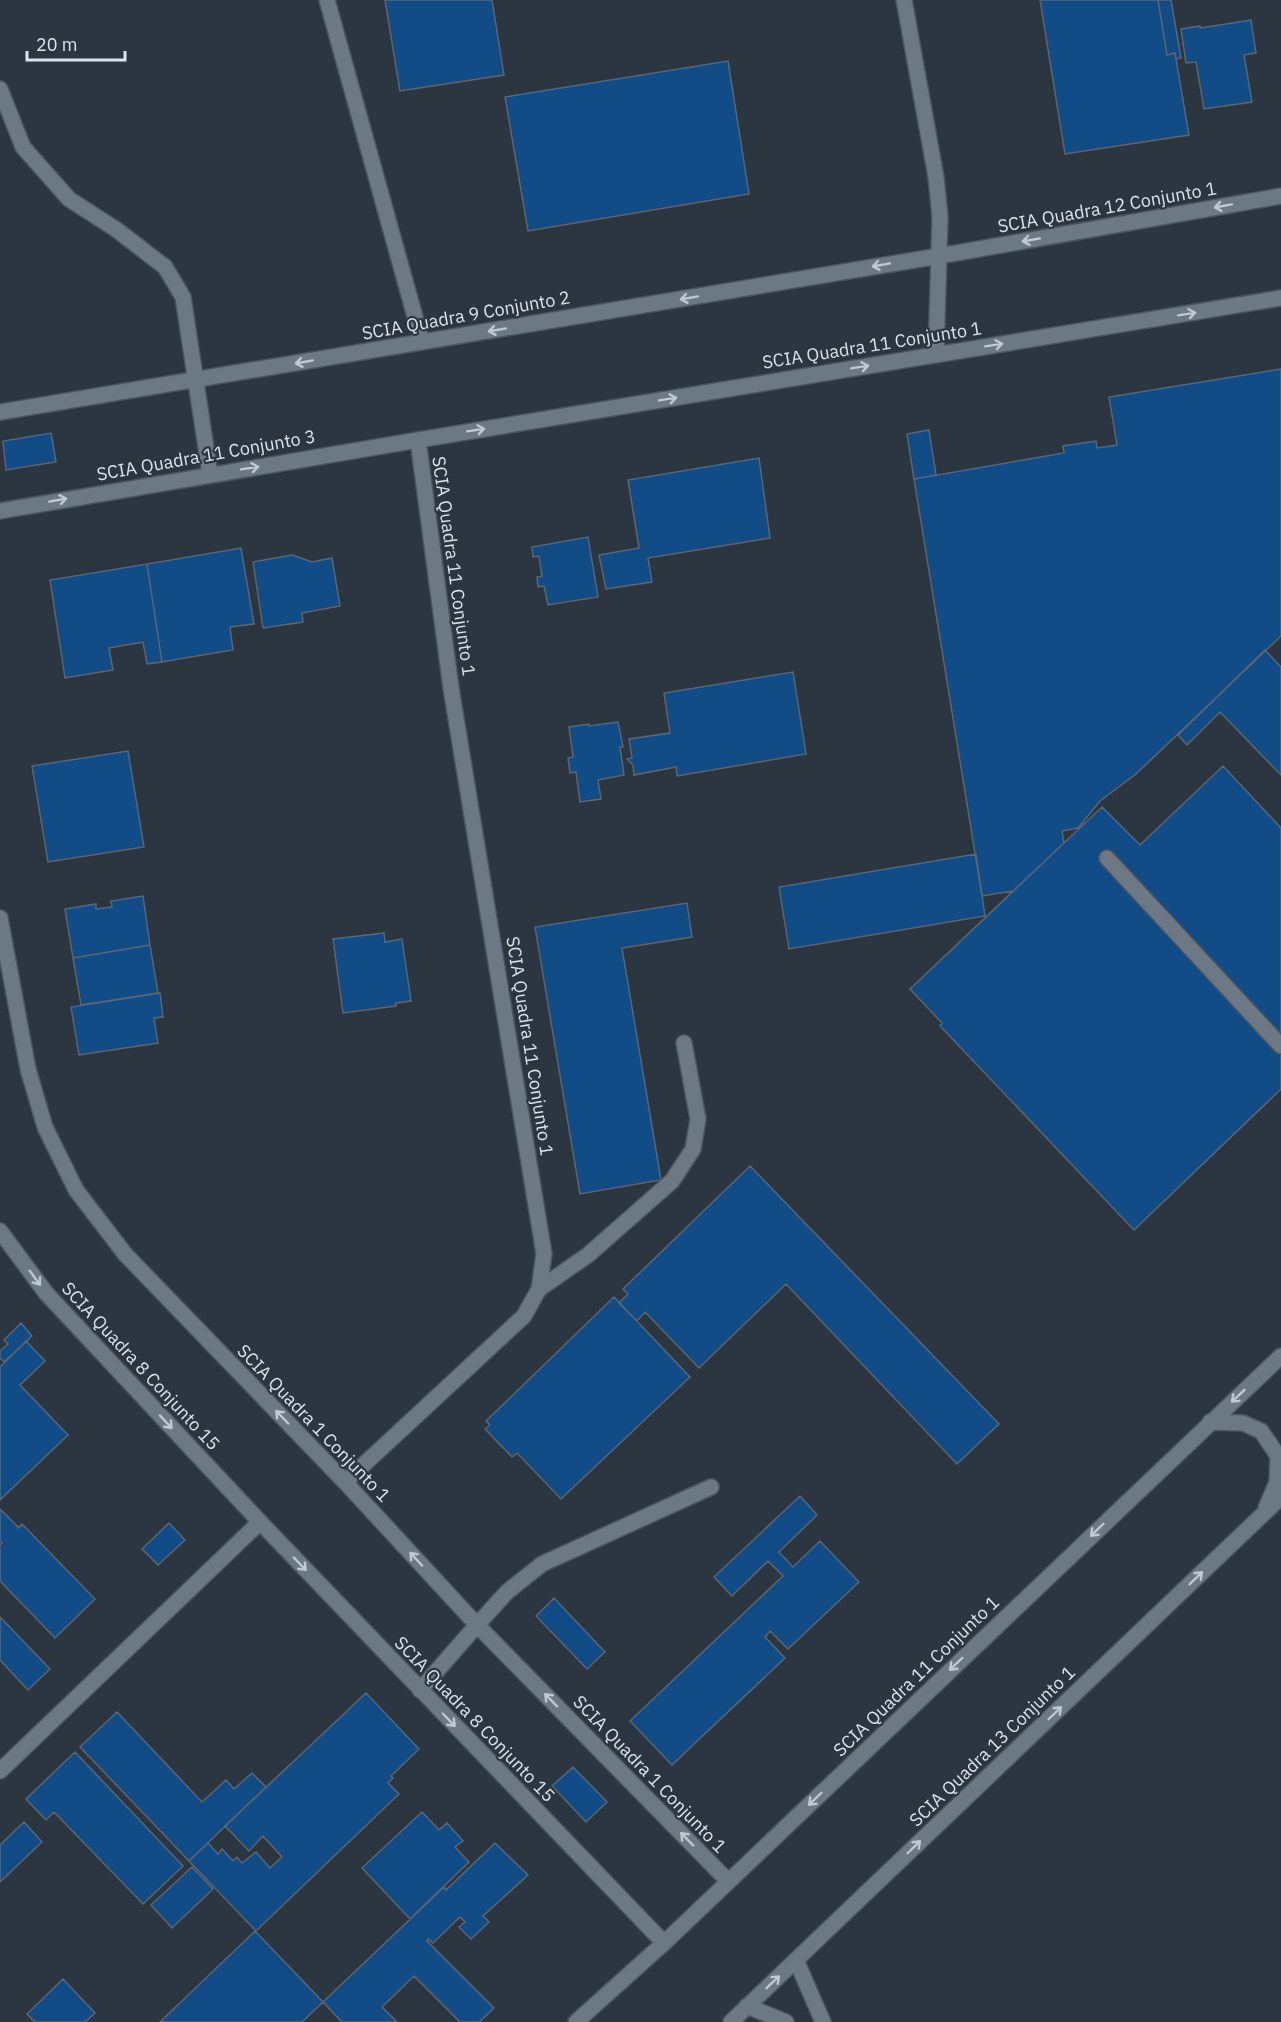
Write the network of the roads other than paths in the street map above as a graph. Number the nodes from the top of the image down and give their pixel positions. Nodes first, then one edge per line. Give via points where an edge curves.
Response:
1 (327, 0) edge
2 (904, 0) edge
3 (0, 89) edge
4 (1281, 196) edge
5 (939, 256) junction
6 (1281, 298) edge
7 (422, 342) junction
8 (936, 355) junction
9 (196, 381) junction
10 (0, 412) edge
11 (418, 440) junction
12 (210, 474) junction
13 (0, 511) edge
14 (1107, 858) dead end
15 (0, 918) edge
16 (684, 1043) dead end
17 (1281, 1046) edge
18 (0, 1231) edge
19 (539, 1289) junction
20 (1281, 1356) edge
21 (1210, 1422) junction
22 (345, 1482) junction
23 (711, 1487) dead end
24 (1281, 1497) edge
25 (1264, 1514) junction
26 (260, 1522) junction
27 (477, 1625) junction
28 (420, 1690) junction
29 (0, 1771) edge
30 (728, 1881) junction
31 (664, 1943) junction
32 (796, 1960) junction
33 (747, 2006) junction
34 (576, 2022) edge
35 (731, 2022) edge
36 (786, 2022) edge
37 (823, 2022) edge

1 - 7 street
2 - 5 street via 936,177
3 - 9 street via 23,147 69,199 165,267 183,297
4 -> 5 street, SCIA Quadra 12 Conjunto 1
5 -> 7 street, SCIA Quadra 9 Conjunto 2
5 - 8 street
8 -> 6 street, SCIA Quadra 11 Conjunto 1
7 -> 9 street, SCIA Quadra 9 Conjunto 2
11 -> 8 street, SCIA Quadra 11 Conjunto 1
9 - 10 street, SCIA Quadra 9 Conjunto 2
9 - 12 street
12 -> 11 street, SCIA Quadra 11 Conjunto 3
11 - 19 street, SCIA Quadra 11 Conjunto 1 via 451,688 544,1254
13 -> 12 street, SCIA Quadra 11 Conjunto 3
14 - 17 street
22 -> 15 street, SCIA Quadra 1 Conjunto 1 via 125,1254 76,1190 45,1127 28,1069
16 - 19 street via 698,1119 693,1149 672,1181 588,1255
18 -> 26 street, SCIA Quadra 8 Conjunto 15 via 46,1293
19 - 22 street, SCIA Quadra 11 Conjunto 1 via 524,1316
20 -> 21 street, SCIA Quadra 11 Conjunto 1
21 - 25 street via 1243,1423 1262,1431 1278,1456 1277,1482
21 -> 30 street, SCIA Quadra 11 Conjunto 1
27 -> 22 street, SCIA Quadra 1 Conjunto 1
23 - 27 street via 542,1564 507,1592
24 - 25 street, SCIA Quadra 13 Conjunto 1
32 -> 25 street, SCIA Quadra 13 Conjunto 1
26 -> 28 street, SCIA Quadra 8 Conjunto 15
26 - 29 street
27 - 28 street
30 -> 27 street, SCIA Quadra 1 Conjunto 1
28 -> 31 street, SCIA Quadra 8 Conjunto 15
30 - 31 street, SCIA Quadra 11 Conjunto 1
31 - 34 street, SCIA Quadra 11 Conjunto 1
33 -> 32 street, SCIA Quadra 13 Conjunto 1
32 - 37 street
33 - 35 street, SCIA Quadra 13 Conjunto 1
33 - 36 street

